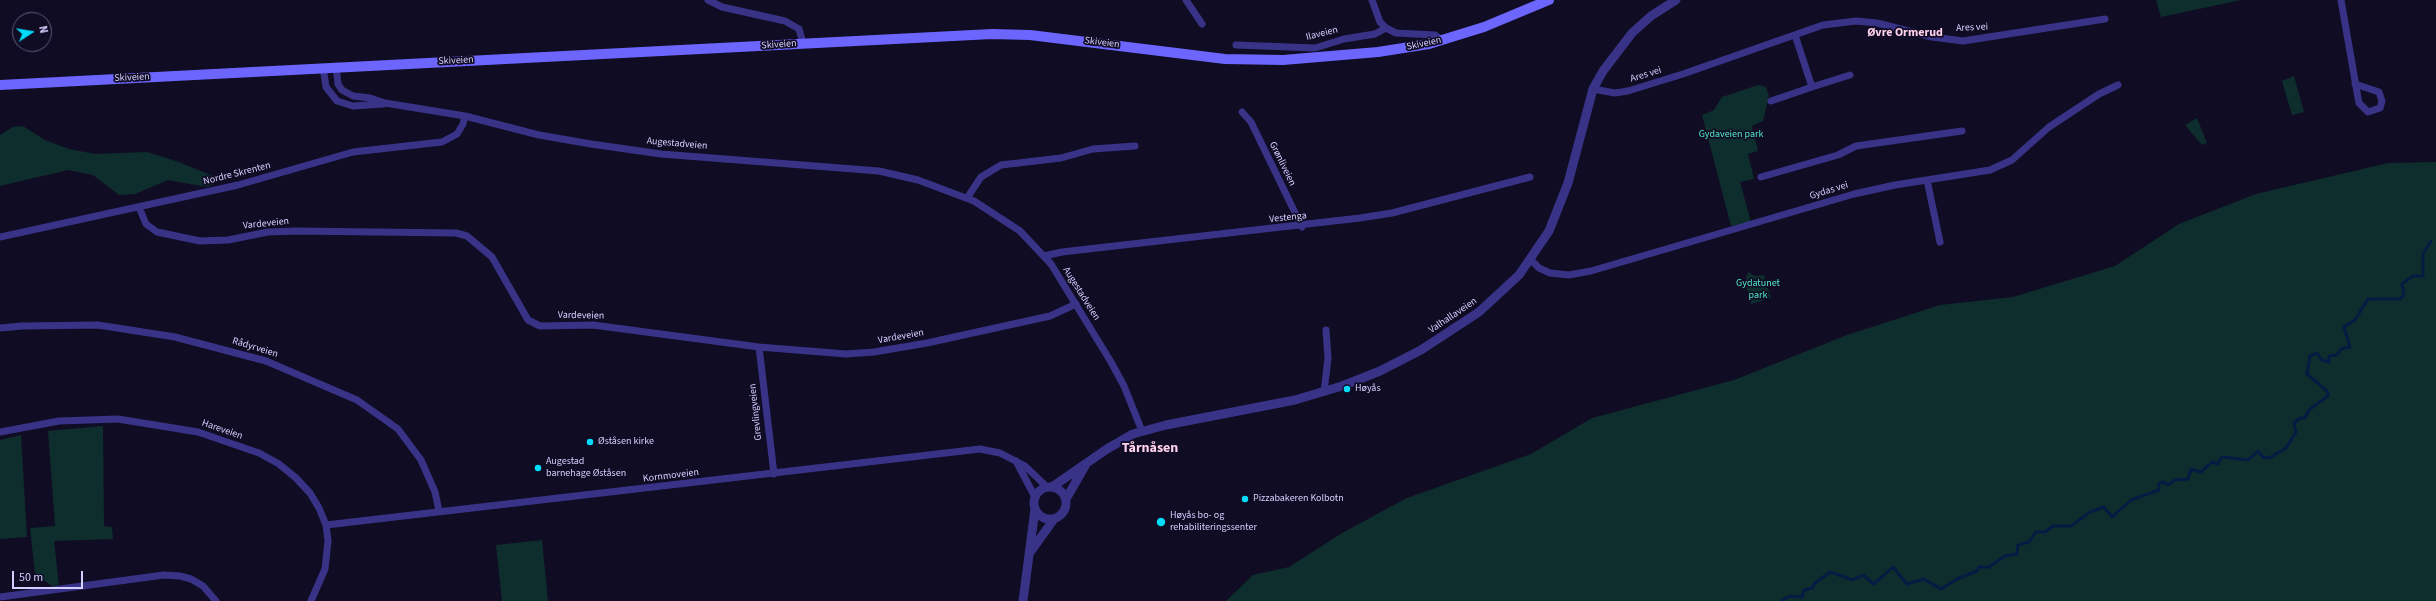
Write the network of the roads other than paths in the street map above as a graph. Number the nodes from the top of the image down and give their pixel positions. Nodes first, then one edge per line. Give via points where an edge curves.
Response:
1 (708, 0) edge
2 (1186, 0) edge
3 (1372, 0) edge
4 (1548, 0) edge
5 (1676, 0) edge
6 (2341, 0) edge
7 (2105, 19) dead end
8 (1202, 24) dead end
9 (1386, 28) junction
10 (1795, 35) junction
11 (1441, 40) junction
12 (803, 43) junction
13 (1236, 45) dead end
14 (336, 66) junction
15 (323, 67) junction
16 (1850, 75) dead end
17 (2355, 84) junction
18 (0, 85) edge
19 (2118, 85) dead end
20 (1812, 87) junction
21 (1593, 89) junction
22 (1771, 101) dead end
23 (385, 103) junction
24 (1242, 112) dead end
25 (465, 116) junction
26 (1962, 131) dead end
27 (1135, 146) dead end
28 (1530, 177) dead end
29 (1761, 177) dead end
30 (1927, 180) junction
31 (967, 198) junction
32 (139, 207) junction
33 (1302, 227) junction
34 (0, 237) edge
35 (1940, 242) dead end
36 (1044, 256) junction
37 (1531, 260) junction
38 (1076, 304) junction
39 (0, 328) edge
40 (1326, 330) dead end
41 (760, 347) junction
42 (1324, 392) junction
43 (1142, 431) junction
44 (0, 432) edge
45 (1016, 461) junction
46 (1085, 466) junction
47 (774, 474) junction
48 (1050, 487) junction
49 (1035, 496) junction
50 (1066, 499) junction
51 (1035, 509) junction
52 (439, 511) junction
53 (1054, 519) junction
54 (326, 525) junction
55 (1029, 554) junction
56 (0, 597) edge
57 (216, 601) edge
58 (311, 601) edge
59 (1022, 601) edge

1 - 12 street via 722,7 786,21 798,29
2 - 8 street
3 - 9 street via 1380,22
4 - 11 main road, Skiveien via 1484,27
5 - 21 street, Valhallaveien via 1651,16 1623,43
6 - 17 street
7 - 10 street, Ares vei via 1963,41 1856,21 1823,25
9 - 11 street via 1396,33 1435,35
9 - 13 street, Ilaveien via 1375,34 1344,39 1315,48
10 - 20 street
10 - 21 street, Ares vei via 1628,91 1615,93
11 - 12 main road, Skiveien via 1378,52 1254,61 1030,35 964,35
12 - 14 main road, Skiveien
14 - 15 main road, Skiveien
14 - 23 street, Augestadveien via 338,84 342,90 353,96
15 - 18 main road, Skiveien
15 - 23 street, Augestadveien via 326,87 337,101 359,107
16 - 20 street
17 - 17 street via 2362,108 2371,112 2380,108 2382,101 2379,92
19 - 30 street, Gydas vei via 2099,94 2049,127 2012,160 1990,170
20 - 22 street
21 - 37 street, Valhallaveien via 1561,202 1549,230
23 - 25 street, Augestadveien
24 - 33 street, Grønliveien via 1251,122
25 - 31 street, Augestadveien via 539,135 661,154 878,171 918,180
25 - 32 street, Nordre Skrenten via 457,134 442,142 353,152 238,185
26 - 29 street via 1856,146 1838,155
27 - 31 street via 1093,149 1061,158 1001,165 982,177
28 - 33 street, Vestenga via 1392,212
30 - 35 street
30 - 37 street, Gydas vei via 1854,194 1591,272 1569,275 1550,273 1539,268
31 - 36 street, Augestadveien via 1020,230
32 - 34 street, Nordre Skrenten
32 - 41 street, Vardeveien via 146,224 157,232 200,241 228,240 268,232 456,233 476,242 492,257 528,320 534,324 593,325
33 - 36 street, Vestenga
36 - 38 street, Augestadveien
37 - 42 street, Valhallaveien via 1489,304 1439,340 1380,371
38 - 41 street, Vardeveien via 1050,316 874,352 846,354
38 - 43 street, Augestadveien via 1120,378
39 - 52 street, Rådyrveien via 98,325 175,337 266,360 357,400 398,429 421,460 435,492
40 - 42 street via 1328,358
41 - 47 street, Grevlingveien
42 - 43 street, Valhallaveien
43 - 46 street, Valhallaveien via 1117,443
44 - 54 street, Hareveien via 90,418 118,419 198,432 259,453 279,464 310,493
45 - 47 street, Kornmoveien via 1000,453 980,449
45 - 48 street, Kornmoveien
45 - 49 street
46 - 48 street, Valhallaveien
46 - 50 street, Valhallaveien
47 - 52 street, Kornmoveien
48 - 49 street via 1040,490
48 - 50 street via 1062,492
49 - 51 street
50 - 53 street via 1065,509
51 - 53 street via 1042,517
51 - 55 street
52 - 54 street, Kornmoveien
53 - 55 street
54 - 58 street, Hareveien via 328,541 325,569
55 - 59 street
56 - 57 street via 164,575 191,579 203,586

